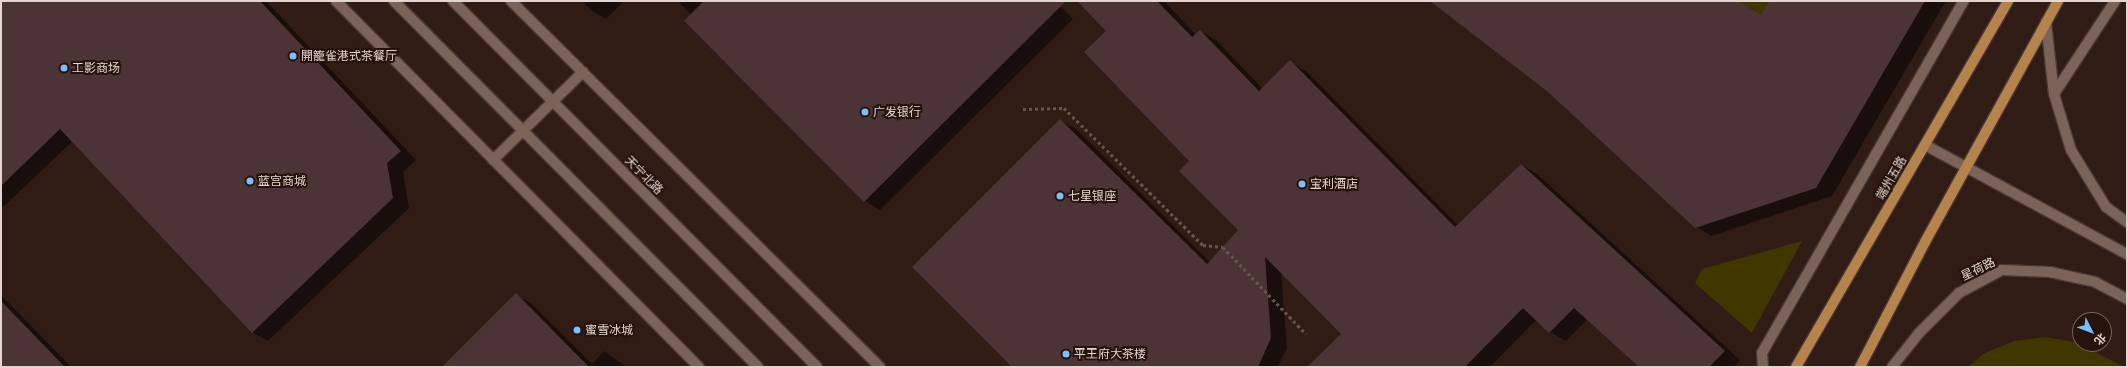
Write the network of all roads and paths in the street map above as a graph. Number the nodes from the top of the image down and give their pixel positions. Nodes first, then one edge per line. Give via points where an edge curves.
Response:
1 (336, 1) edge
2 (394, 1) edge
3 (452, 1) edge
4 (511, 1) edge
5 (1964, 1) edge
6 (2008, 1) edge
7 (2058, 1) edge
8 (2115, 1) edge
9 (2046, 22) junction
10 (583, 72) junction
11 (2054, 94) junction
12 (553, 101) junction
13 (1024, 109) dead end
14 (523, 131) junction
15 (1925, 145) junction
16 (493, 160) junction
17 (1966, 168) junction
18 (2127, 222) edge
19 (2127, 254) edge
20 (2127, 299) edge
21 (1306, 334) dead end
22 (699, 367) edge
23 (758, 367) edge
24 (817, 367) edge
25 (880, 367) edge
26 (1763, 367) edge
27 (1796, 367) edge
28 (1860, 367) edge
29 (1892, 367) edge

1 - 16 main road
2 - 14 main road
3 - 12 main road, 天宁北路
4 - 10 main road
5 - 26 main road via 1762,354
6 - 15 main road, 端州五路
7 - 9 main road
8 - 11 main road
9 - 11 main road
9 - 17 main road
10 - 12 main road
10 - 25 main road
11 - 18 main road via 2071,150 2088,181 2106,207
12 - 14 main road
12 - 24 main road, 天宁北路
13 - 21 path via 1064,108 1203,245 1223,247
14 - 16 main road
14 - 23 main road
15 - 17 main road
15 - 27 main road, 端州五路
16 - 22 main road
17 - 19 main road
17 - 28 main road
20 - 29 main road, 星荷路 via 2095,282 2050,272 2002,270 1959,293 1919,333

